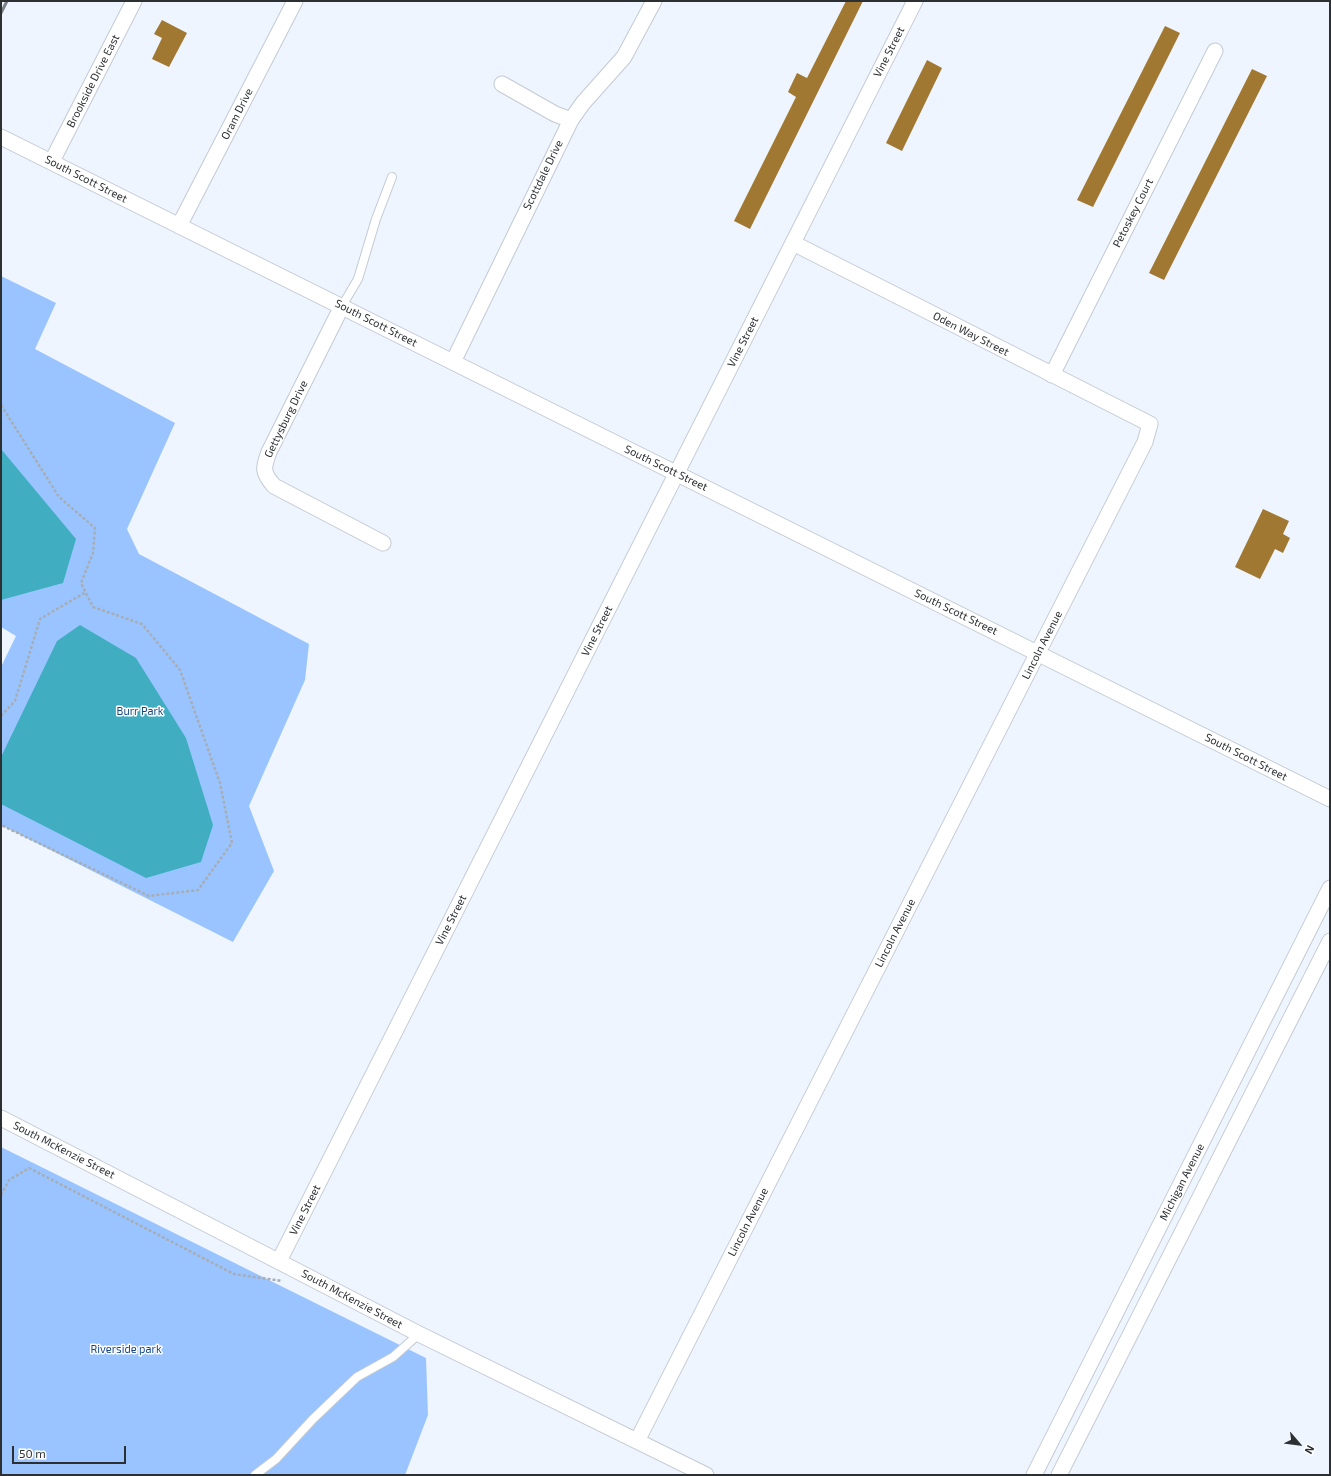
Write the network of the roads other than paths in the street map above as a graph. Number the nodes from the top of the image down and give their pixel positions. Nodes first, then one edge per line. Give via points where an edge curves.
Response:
1 (134, 1) edge
2 (295, 1) edge
3 (654, 1) edge
4 (915, 1) edge
5 (1215, 51) dead end
6 (502, 84) dead end
7 (571, 120) junction
8 (1, 137) edge
9 (52, 161) junction
10 (392, 177) dead end
11 (179, 226) junction
12 (793, 243) junction
13 (342, 306) junction
14 (452, 362) junction
15 (1052, 375) junction
16 (1150, 424) joint
17 (677, 473) junction
18 (383, 543) dead end
19 (1038, 652) junction
20 (1330, 799) edge
21 (1330, 888) edge
22 (1330, 941) edge
23 (1, 1118) edge
24 (279, 1261) junction
25 (419, 1334) junction
26 (637, 1441) junction
27 (255, 1475) edge
28 (706, 1475) edge
29 (1034, 1475) edge
30 (1058, 1475) edge

1 - 9 street, Brookside Drive East
2 - 11 street, Oram Drive
3 - 7 street, Scottdale Drive via 624,57
4 - 12 street, Vine Street
5 - 15 street, Petoskey Court
6 - 7 street via 555,114
7 - 14 street, Scottdale Drive
8 - 9 street, South Scott Street
9 - 11 street, South Scott Street
10 - 13 lane via 376,219 358,280
11 - 13 street, South Scott Street
12 - 15 street, Oden Way Street
12 - 17 street, Vine Street
13 - 14 street, South Scott Street
13 - 18 street, Gettysburg Drive via 269,452 264,464 265,476 274,486
14 - 17 street, South Scott Street
15 - 16 street, Oden Way Street
16 - 19 street, Lincoln Avenue via 1145,442
17 - 19 street, South Scott Street
17 - 24 street, Vine Street
19 - 20 street, South Scott Street
19 - 26 street, Lincoln Avenue
21 - 29 street, Michigan Avenue
22 - 30 street, Michigan Avenue
23 - 24 street, South McKenzie Street
24 - 25 street, South McKenzie Street
25 - 26 street, South McKenzie Street
25 - 27 lane via 393,1357 357,1378 313,1419 276,1459
26 - 28 street, South McKenzie Street

